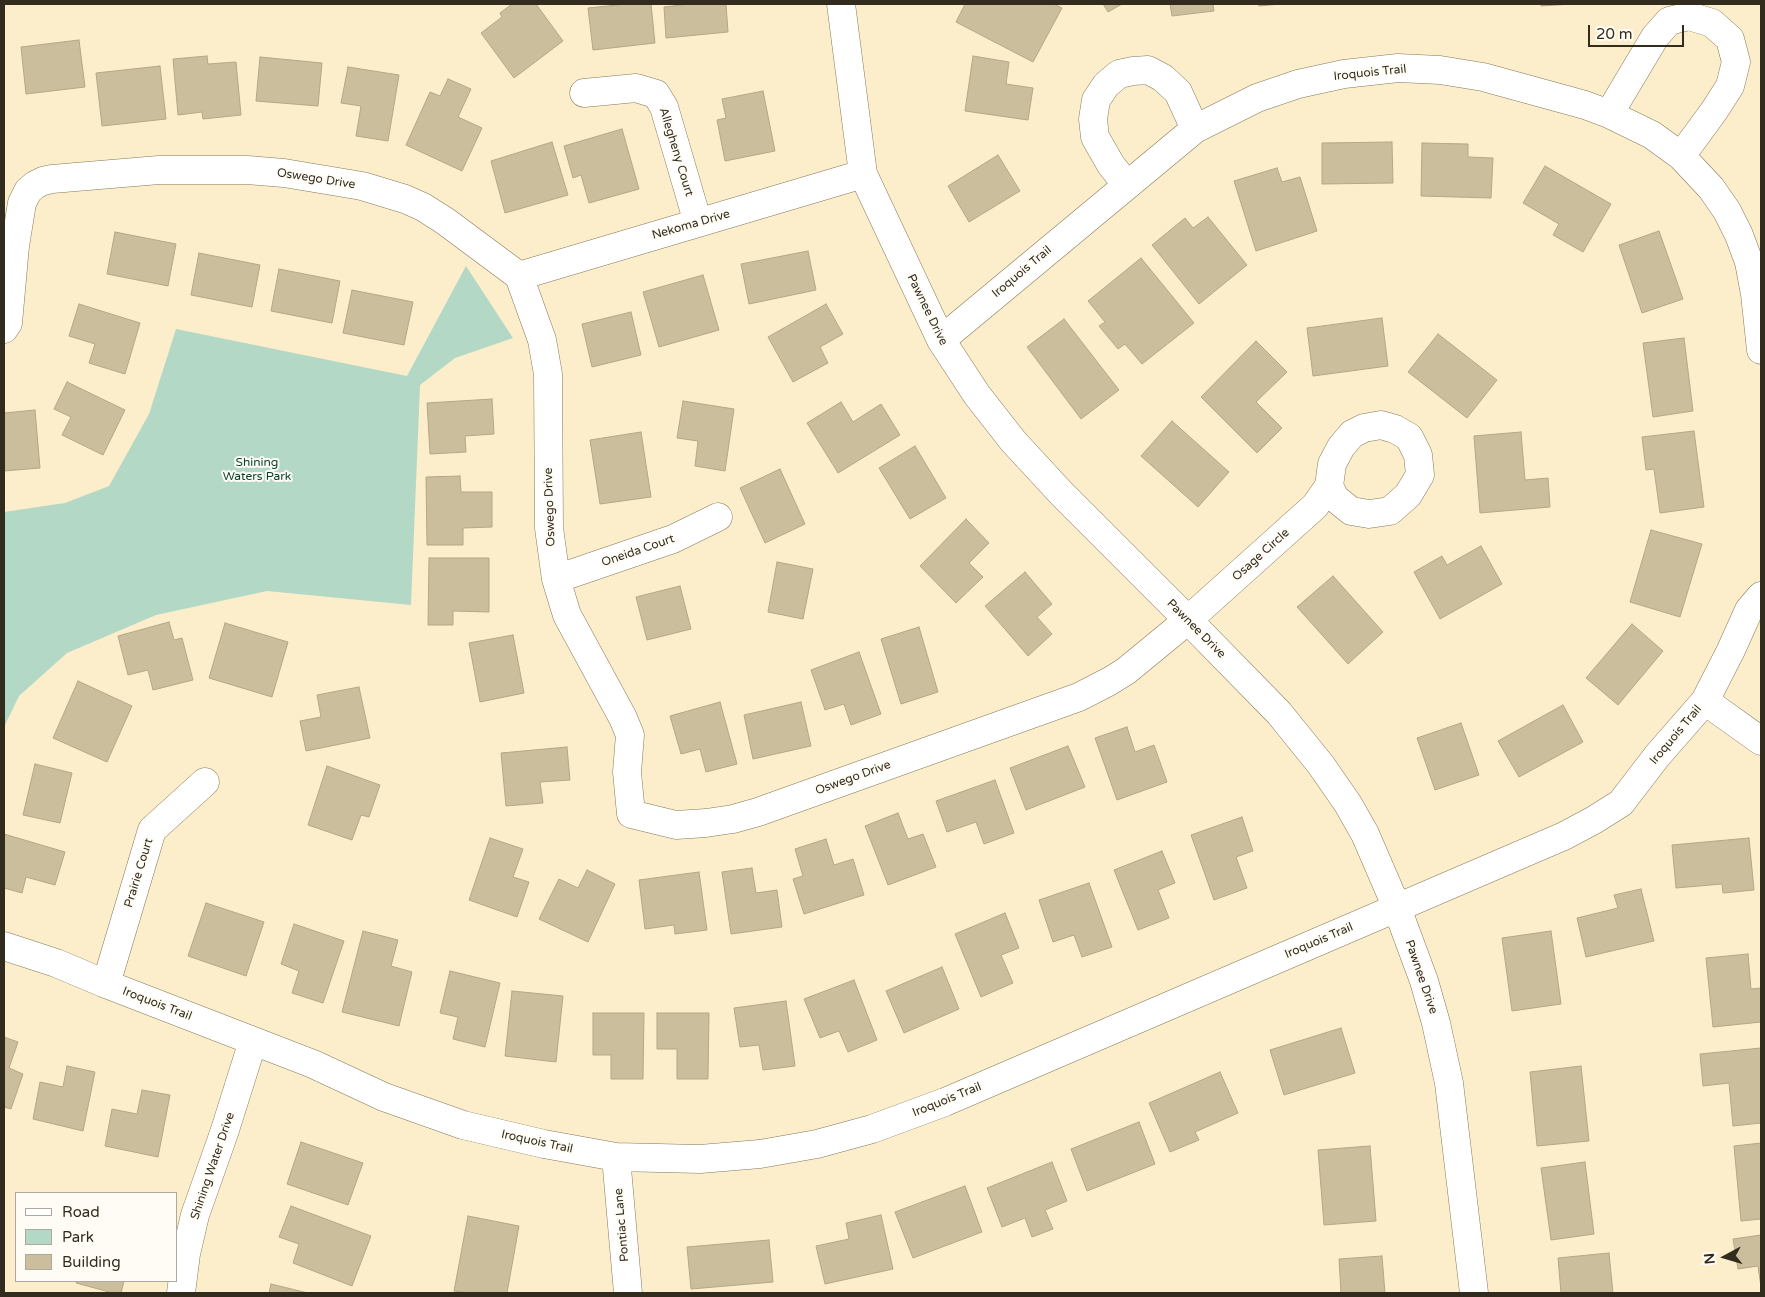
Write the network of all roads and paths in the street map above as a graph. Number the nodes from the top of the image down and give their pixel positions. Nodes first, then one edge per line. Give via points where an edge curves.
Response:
1 (841, 4) edge
2 (584, 93) dead end
3 (1609, 114) junction
4 (1195, 129) junction
5 (1681, 156) junction
6 (862, 174) junction
7 (1127, 185) junction
8 (698, 223) junction
9 (519, 276) junction
10 (4, 329) edge
11 (941, 340) junction
12 (1761, 350) edge
13 (1329, 486) dead end
14 (718, 517) dead end
15 (556, 579) junction
16 (1761, 596) edge
17 (1188, 620) junction
18 (1705, 700) junction
19 (1761, 741) edge
20 (205, 782) dead end
21 (1397, 908) junction
22 (4, 946) edge
23 (106, 984) junction
24 (253, 1041) junction
25 (616, 1158) junction
26 (181, 1293) edge
27 (628, 1293) edge
28 (1474, 1293) edge

1 - 6 street, Pawnee Drive
2 - 8 street, Allegheny Court via 636,88 656,94 664,107
3 - 4 street, Iroquois Trail via 1483,77 1398,68 1344,74 1298,84 1257,98
3 - 5 street, Iroquois Trail via 1652,134
3 - 5 street via 1655,36 1669,21 1689,16 1712,23 1730,39 1736,62 1730,86
4 - 7 street, Iroquois Trail
4 - 7 street via 1178,92 1163,78 1148,70 1118,74 1096,100 1093,119 1095,137
5 - 12 street, Iroquois Trail via 1711,188 1739,235 1755,294
6 - 8 street, Nekoma Drive
6 - 11 street, Pawnee Drive
7 - 11 street, Iroquois Trail
8 - 9 street, Nekoma Drive
9 - 10 street, Oswego Drive via 422,207 362,186 246,170 159,170 52,179 35,185 22,203 8,323
9 - 15 street, Oswego Drive via 542,340 548,374 548,528
11 - 17 street, Pawnee Drive via 977,395 1013,441 1061,494
13 - 17 street, Osage Circle via 1315,506
14 - 15 street, Oneida Court via 672,540
15 - 17 street, Oswego Drive via 567,615 630,735 627,772 631,814 676,825 734,819 758,812 1079,697 1126,671
16 - 18 street, Iroquois Trail via 1749,610
17 - 21 street, Pawnee Drive via 1279,713 1321,764 1365,834
18 - 19 street
18 - 21 street, Iroquois Trail via 1622,803 1564,836
20 - 23 street, Prairie Court via 152,830
21 - 25 street, Iroquois Trail via 944,1102 872,1129 760,1154 700,1159
21 - 28 street, Pawnee Drive via 1426,989 1449,1083
22 - 23 street, Iroquois Trail
23 - 24 street, Iroquois Trail
24 - 25 street, Iroquois Trail via 463,1125
24 - 26 street, Shining Water Drive via 196,1215
25 - 27 street, Pontiac Lane

